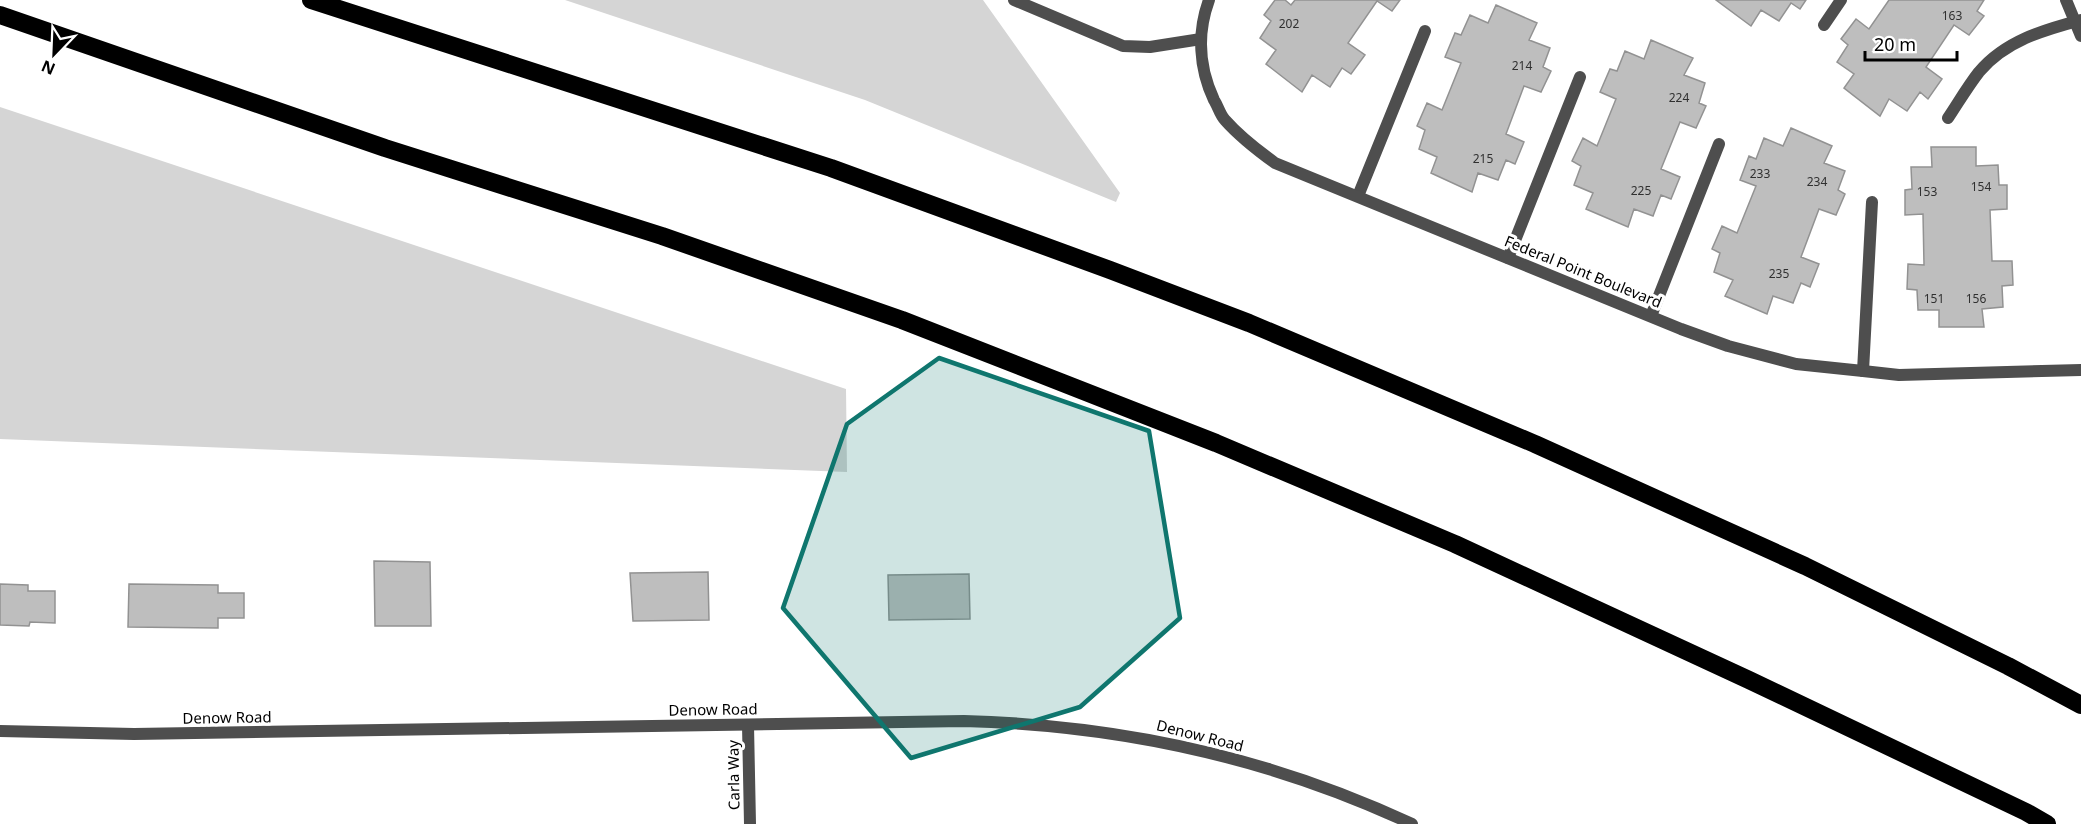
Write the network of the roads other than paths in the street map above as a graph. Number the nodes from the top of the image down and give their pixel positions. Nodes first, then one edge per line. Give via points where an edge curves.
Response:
1 (311, 0) edge
2 (1014, 0) edge
3 (1209, 0) edge
4 (1841, 0) edge
5 (2066, 0) edge
6 (0, 15) edge
7 (2078, 21) edge
8 (1824, 25) dead end
9 (1425, 31) dead end
10 (2081, 36) edge
11 (1201, 39) junction
12 (1580, 77) dead end
13 (1948, 118) dead end
14 (1719, 144) dead end
15 (1358, 196) junction
16 (1872, 202) dead end
17 (1508, 258) junction
18 (1651, 316) junction
19 (2081, 370) edge
20 (1863, 372) junction
21 (2081, 705) edge
22 (748, 724) junction
23 (0, 731) edge
24 (750, 824) edge
25 (1412, 824) edge
26 (2047, 824) edge

1 - 21 highway via 831,168 1249,323 1524,440 1804,566
2 - 11 street via 1123,46 1150,47
3 - 11 street, Federal Point Boulevard via 1202,18
4 - 8 street
5 - 7 street
6 - 26 highway via 902,320 1216,443 1466,549
7 - 10 street
7 - 13 street via 2017,41 1994,56
9 - 15 street
11 - 15 street, Federal Point Boulevard via 1209,88 1223,119 1275,163
12 - 17 street
14 - 18 street
15 - 17 street, Federal Point Boulevard
16 - 20 street
17 - 18 street, Federal Point Boulevard
18 - 20 street, Federal Point Boulevard via 1728,346 1796,364
19 - 20 street, Federal Point Boulevard via 1899,375
22 - 23 street, Denow Road via 134,734
22 - 24 street, Carla Way
22 - 25 street, Denow Road via 964,721 1132,735 1290,775

